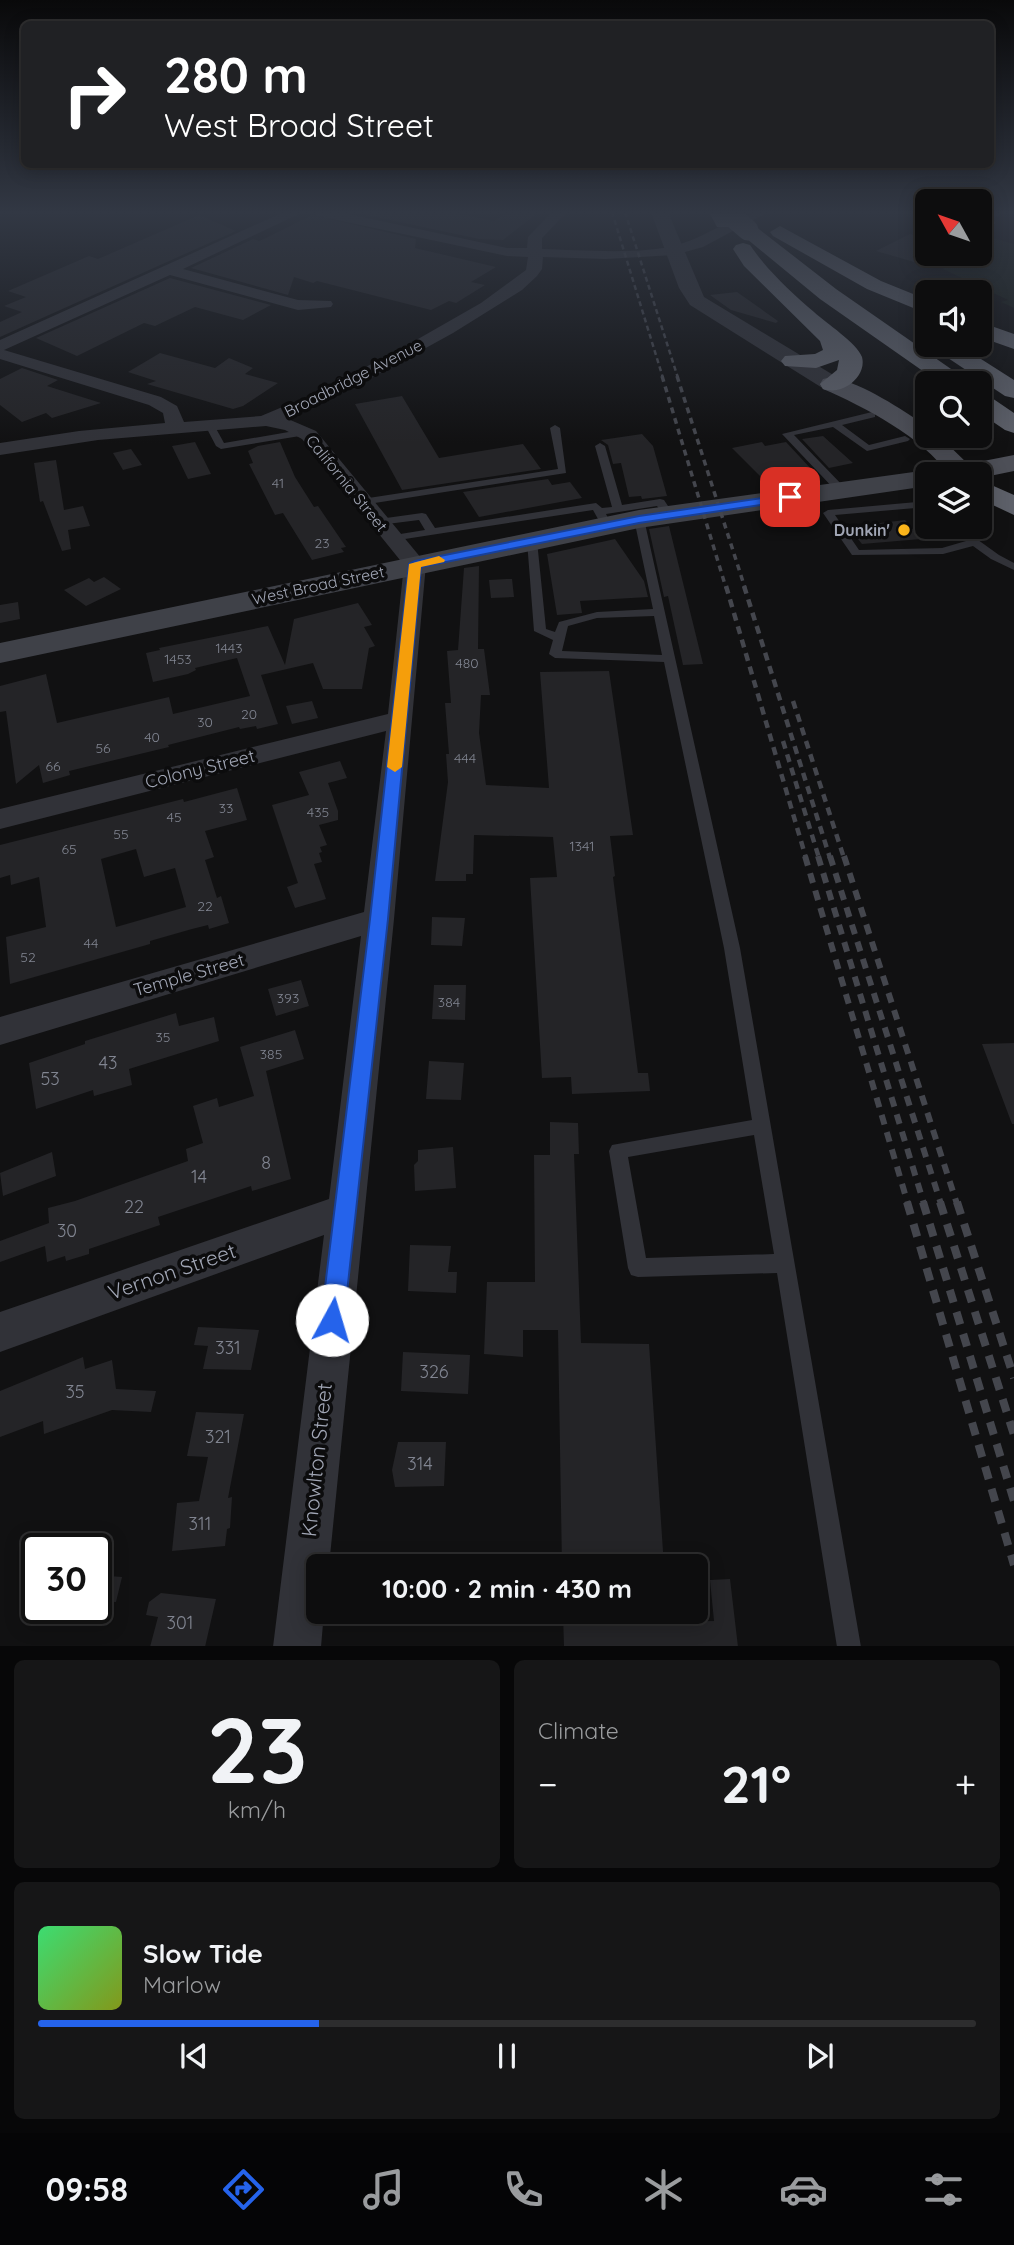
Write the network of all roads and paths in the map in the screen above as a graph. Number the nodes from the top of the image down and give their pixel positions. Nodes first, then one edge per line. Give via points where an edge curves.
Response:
1 (128, 289) edge
2 (239, 289) edge
3 (514, 289) edge
4 (690, 289) edge
5 (778, 289) edge
6 (824, 289) edge
7 (854, 289) edge
8 (883, 289) edge
9 (915, 302) edge
10 (325, 304) dead end
11 (915, 326) edge
12 (992, 334) edge
13 (831, 341) junction
14 (1014, 342) edge
15 (0, 346) edge
16 (0, 354) edge
17 (962, 357) edge
18 (793, 361) junction
19 (938, 371) edge
20 (832, 384) junction
21 (1014, 391) edge
22 (992, 409) edge
23 (872, 415) junction
24 (267, 421) junction
25 (835, 424) junction
26 (210, 425) junction
27 (1014, 425) edge
28 (176, 428) junction
29 (555, 428) dead end
30 (306, 432) junction
31 (905, 439) junction
32 (600, 446) dead end
33 (0, 449) edge
34 (938, 462) edge
35 (956, 462) edge
36 (1014, 463) edge
37 (992, 466) edge
38 (1014, 474) edge
39 (992, 475) edge
40 (915, 480) edge
41 (841, 490) junction
42 (992, 495) edge
43 (362, 502) junction
44 (915, 505) edge
45 (1014, 507) edge
46 (616, 516) junction
47 (379, 522) junction
48 (432, 532) junction
49 (393, 538) junction
50 (970, 539) edge
51 (531, 541) junction
52 (974, 542) junction
53 (415, 564) junction
54 (1014, 567) edge
55 (659, 612) junction
56 (559, 638) junction
57 (0, 653) edge
58 (669, 659) junction
59 (400, 719) junction
60 (0, 819) edge
61 (379, 919) junction
62 (0, 1031) edge
63 (762, 1126) junction
64 (344, 1212) junction
65 (785, 1262) junction
66 (0, 1332) edge
67 (298, 1646) edge
68 (849, 1646) edge

1 - 15 street
2 - 10 street via 298,305
3 - 24 street, Broadbridge Avenue via 386,362
4 - 18 street via 698,301
5 - 13 highway
6 - 19 highway
7 - 11 highway
8 - 9 highway
12 - 14 highway
13 - 18 highway via 835,351 831,357
13 - 20 highway via 846,351 852,363 845,377
16 - 28 street via 155,401 171,410
17 - 21 highway
18 - 20 street
20 - 23 main road
20 - 35 main road via 864,398
22 - 27 highway
23 - 25 lane
23 - 31 main road
24 - 26 street, Broadbridge Avenue
24 - 30 street, California Street
25 - 31 lane via 867,448
25 - 41 lane via 787,434
26 - 28 street, Broadbridge Avenue
26 - 30 lane via 221,446
28 - 33 street, Broadbridge Avenue via 69,437
29 - 43 lane via 564,471
30 - 43 street, California Street
31 - 34 main road
32 - 46 lane
36 - 37 main road
38 - 39 main road
40 - 41 main road, West Broad Street
41 - 46 main road, West Broad Street via 669,515
42 - 45 highway
43 - 47 street, California Street
44 - 52 lane via 828,513 856,553 943,551
46 - 48 lane via 596,506
46 - 51 main road, West Broad Street
46 - 55 lane
47 - 48 lane via 422,516
47 - 49 street, California Street
48 - 49 lane
49 - 53 street, California Street
50 - 52 lane
51 - 53 main road, West Broad Street
51 - 56 lane via 540,632
52 - 54 lane
53 - 57 main road, West Broad Street
53 - 59 street, Knowlton Street
55 - 56 lane via 597,615 563,624
55 - 58 lane
56 - 58 lane via 555,654
58 - 63 lane via 732,948
59 - 60 street, Colony Street
59 - 61 street, Knowlton Street
61 - 62 street, Temple Street
61 - 64 street, Knowlton Street
63 - 65 lane
63 - 65 lane via 618,1151 638,1268
64 - 66 street, Vernon Street
64 - 67 street, Knowlton Street
65 - 68 lane

